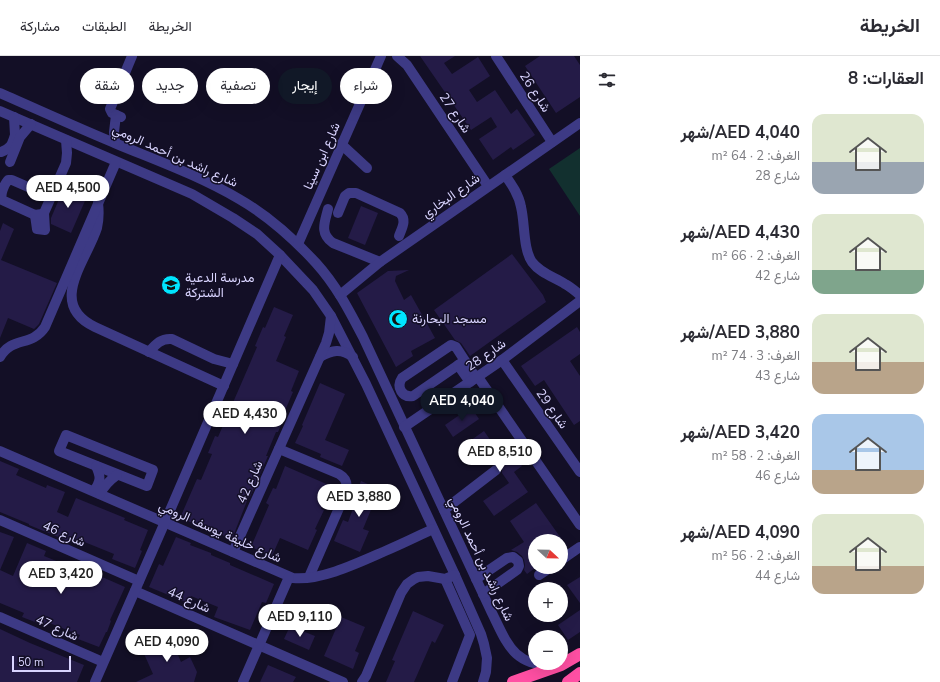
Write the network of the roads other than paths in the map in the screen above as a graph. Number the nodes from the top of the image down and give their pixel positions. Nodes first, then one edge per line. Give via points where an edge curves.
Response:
1 (132, 56) edge
2 (381, 56) edge
3 (397, 56) edge
4 (496, 56) edge
5 (0, 93) edge
6 (0, 111) edge
7 (118, 116) junction
8 (14, 117) junction
9 (580, 123) edge
10 (31, 124) junction
11 (97, 135) junction
12 (66, 140) junction
13 (552, 142) junction
14 (115, 143) junction
15 (341, 144) junction
16 (81, 146) junction
17 (1, 152) dead end
18 (10, 162) dead end
19 (116, 162) junction
20 (66, 163) junction
21 (165, 164) junction
22 (368, 168) dead end
23 (185, 172) junction
24 (504, 175) junction
25 (158, 180) junction
26 (488, 186) junction
27 (177, 188) junction
28 (51, 197) junction
29 (98, 203) junction
30 (40, 214) junction
31 (41, 229) dead end
32 (399, 236) dead end
33 (298, 244) junction
34 (280, 255) junction
35 (380, 262) junction
36 (340, 295) junction
37 (580, 295) edge
38 (580, 301) edge
39 (331, 316) junction
40 (149, 352) junction
41 (0, 357) edge
42 (320, 357) junction
43 (353, 357) junction
44 (502, 360) junction
45 (461, 363) junction
46 (233, 364) junction
47 (381, 376) junction
48 (474, 379) junction
49 (366, 384) junction
50 (224, 386) junction
51 (391, 398) junction
52 (376, 405) junction
53 (404, 427) junction
54 (279, 449) junction
55 (0, 451) edge
56 (96, 466) junction
57 (496, 470) dead end
58 (580, 472) edge
59 (426, 474) junction
60 (117, 475) junction
61 (412, 483) junction
62 (97, 493) junction
63 (438, 497) junction
64 (420, 500) junction
65 (444, 510) junction
66 (0, 520) edge
67 (165, 522) junction
68 (580, 525) edge
69 (433, 530) junction
70 (580, 547) edge
71 (233, 552) junction
72 (568, 555) edge
73 (542, 574) edge
74 (539, 576) dead end
75 (289, 577) junction
76 (310, 577) junction
77 (450, 577) junction
78 (476, 579) junction
79 (137, 586) junction
80 (483, 594) junction
81 (491, 611) junction
82 (0, 617) edge
83 (476, 622) junction
84 (259, 645) junction
85 (580, 654) edge
86 (528, 661) edge
87 (568, 661) edge
88 (104, 662) junction
89 (547, 670) edge
90 (580, 674) edge
91 (364, 681) edge
92 (95, 682) edge
93 (243, 682) edge
94 (343, 682) edge
95 (452, 682) edge
96 (483, 682) edge
97 (513, 682) edge
98 (569, 682) edge

1 - 7 street via 110,109
2 - 15 street, شارع ابن سينا
3 - 26 street, شارع 27 via 406,65
4 - 13 street, شارع 26
5 - 11 street, شارع راشد بن أحمد الرومي
6 - 8 street
7 - 11 street
7 - 14 street via 114,132
8 - 10 street
8 - 17 street via 14,138 10,147
9 - 13 street, شارع البخاري
10 - 12 street
10 - 18 street via 20,137
11 - 14 street, شارع راشد بن أحمد الرومي
12 - 16 street
12 - 20 street
13 - 24 street, شارع البخاري
14 - 21 street, شارع راشد بن أحمد الرومي
15 - 22 street
15 - 33 street, شارع ابن سينا
16 - 19 street
16 - 20 street
19 - 25 street
19 - 29 street
20 - 28 street
21 - 23 street, شارع راشد بن أحمد الرومي
21 - 25 street via 163,176
23 - 27 street via 179,176
23 - 33 street, شارع راشد بن أحمد الرومي via 240,200 270,220
24 - 26 street, شارع البخاري
24 - 37 street via 516,190 522,208 527,247 532,261 543,272
25 - 27 street
26 - 35 street, شارع البخاري
27 - 34 street via 233,218 257,234
28 - 30 street
28 - 30 street via 12,180 6,183 1,194 2,200
29 - 40 street via 97,228 72,283 72,305 77,315 85,322
29 - 41 street via 42,332 11,346
30 - 31 street
32 - 35 street via 404,221 400,212 354,193 345,196 333,211 324,226 328,238 333,243
33 - 36 street, شارع راشد بن أحمد الرومي
34 - 39 street via 313,290
34 - 46 street
35 - 36 street, شارع البخاري
36 - 47 street, شارع راشد بن أحمد الرومي
38 - 44 street, شارع 28
39 - 42 street, شارع 42
39 - 43 street
40 - 46 street via 158,341 167,338
40 - 50 street
42 - 43 street via 338,351
42 - 54 street, شارع 42
43 - 49 street
44 - 48 street, شارع 28
44 - 58 street, شارع 29
45 - 45 street via 456,347 451,345 402,378 400,388 406,396 412,396
45 - 48 street
46 - 50 street
47 - 49 street via 378,381
47 - 51 street, شارع راشد بن أحمد الرومي
48 - 53 street, شارع 28
48 - 68 street
49 - 52 street
50 - 67 street
51 - 52 street via 384,396 378,399
51 - 53 street, شارع راشد بن أحمد الرومي
52 - 61 street
53 - 59 street, شارع راشد بن أحمد الرومي
54 - 71 street, شارع 42
54 - 76 street via 339,474 347,483 346,492
55 - 62 street, شارع خليفة يوسف الرومي
56 - 60 street
56 - 60 street via 59,451 66,435 153,470 146,486
56 - 62 street via 100,474
57 - 65 street
59 - 61 street via 424,480 418,484
59 - 63 street, شارع راشد بن أحمد الرومي
60 - 62 street
61 - 64 street
62 - 67 street, شارع خليفة يوسف الرومي
63 - 64 street via 431,494
63 - 65 street, شارع راشد بن أحمد الرومي
64 - 69 street
65 - 78 street, شارع راشد بن أحمد الرومي
66 - 79 street, شارع 46
67 - 71 street, شارع خليفة يوسف الرومي
67 - 79 street
69 - 76 street, شارع خليفة يوسف الرومي via 345,568
69 - 77 street
70 - 72 street
71 - 75 street, شارع خليفة يوسف الرومي
73 - 74 street
75 - 76 street, شارع خليفة يوسف الرومي
75 - 84 street
77 - 83 street
77 - 91 street via 423,576 407,584
77 - 95 street via 470,635
78 - 80 street, شارع راشد بن أحمد الرومي
78 - 80 street via 508,558 518,560 517,570
79 - 84 street, شارع 44
79 - 88 street
80 - 81 street, شارع راشد بن أحمد الرومي
81 - 83 street via 489,618 483,623
81 - 86 street, شارع راشد بن أحمد الرومي via 507,643 516,654
82 - 88 street, شارع 47
83 - 96 street via 486,652 487,665
84 - 93 street
84 - 94 street, شارع 44
85 - 87 highway
88 - 92 street
89 - 97 highway
90 - 98 highway

